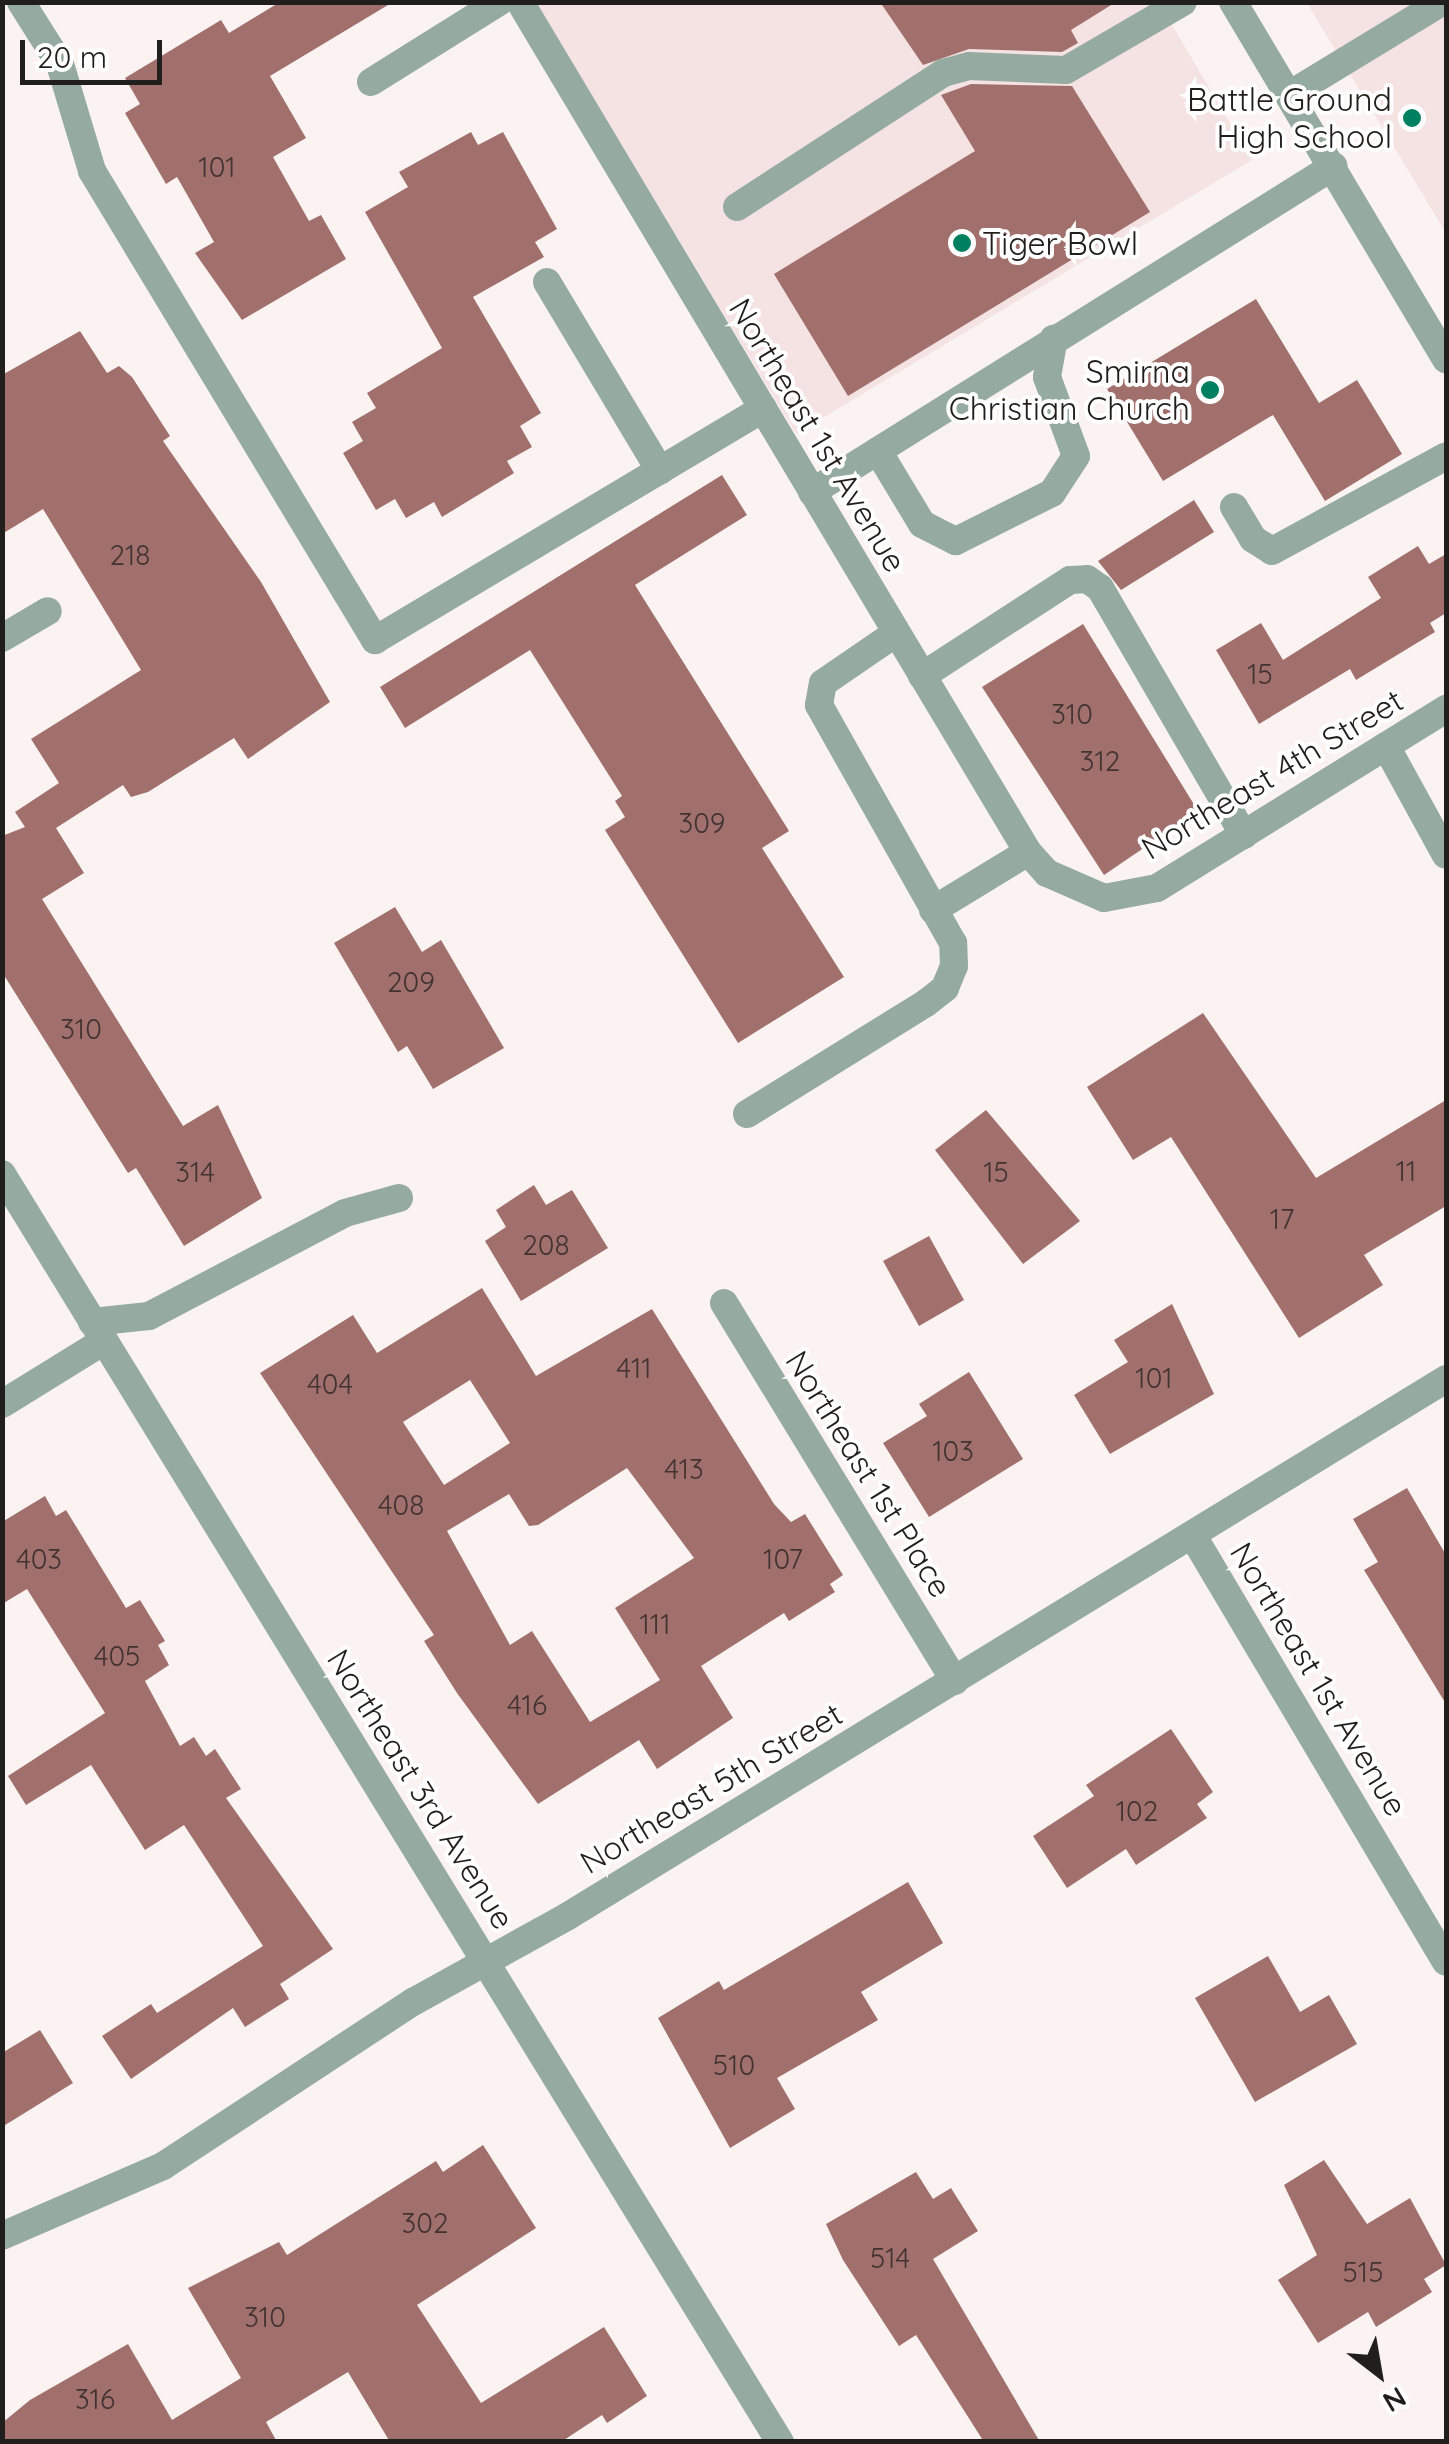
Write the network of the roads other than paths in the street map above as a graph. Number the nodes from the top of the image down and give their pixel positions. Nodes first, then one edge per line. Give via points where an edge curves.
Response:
1 (21, 2) edge
2 (499, 2) edge
3 (520, 2) edge
4 (1183, 2) edge
5 (1233, 2) edge
6 (1442, 2) edge
7 (371, 82) dead end
8 (1289, 95) junction
9 (1334, 166) junction
10 (737, 207) dead end
11 (548, 282) dead end
12 (1054, 338) junction
13 (1446, 359) edge
14 (762, 410) junction
15 (878, 450) junction
16 (1446, 456) edge
17 (660, 471) junction
18 (812, 492) junction
19 (1234, 507) dead end
20 (48, 611) dead end
21 (896, 634) junction
22 (2, 638) edge
23 (922, 676) junction
24 (1446, 709) edge
25 (1386, 746) junction
26 (1244, 834) junction
27 (1028, 852) junction
28 (1446, 855) edge
29 (1073, 890) joint
30 (934, 910) junction
31 (747, 1114) dead end
32 (2, 1174) edge
33 (399, 1198) dead end
34 (724, 1303) dead end
35 (98, 1331) junction
36 (1446, 1379) edge
37 (2, 1404) edge
38 (1193, 1536) junction
39 (955, 1680) junction
40 (486, 1960) junction
41 (1446, 1962) edge
42 (2, 2236) edge
43 (780, 2442) edge

1 - 17 street via 60,64 92,171 376,640
2 - 7 street
3 - 14 street, Northeast 1st Avenue
4 - 10 street via 1066,70 969,66 943,73
5 - 8 street
6 - 8 street
8 - 9 street
9 - 12 street
9 - 13 street
11 - 17 street
12 - 15 street
12 - 15 street via 1047,377 1076,456 1052,493 956,541 922,524
14 - 17 street
14 - 18 street, Northeast 1st Avenue
15 - 18 street
16 - 19 street via 1272,552 1253,539
18 - 21 street, Northeast 1st Avenue
20 - 22 street
21 - 23 street, Northeast 1st Avenue
21 - 30 street via 823,683 818,705
23 - 26 street via 1070,580 1086,579 1100,588
23 - 27 street, Northeast 1st Avenue
24 - 25 street, Northeast 4th Street
25 - 26 street, Northeast 4th Street
25 - 28 street
26 - 29 street, Northeast 4th Street via 1157,888 1104,898
27 - 29 street, Northeast 1st Avenue
27 - 30 street
30 - 31 street via 953,944 945,988
32 - 35 street, Northeast 3rd Avenue
33 - 35 street via 345,1213 149,1316
34 - 39 street, Northeast 1st Place
35 - 37 street
35 - 40 street, Northeast 3rd Avenue
36 - 38 street, Northeast 5th Street
38 - 39 street, Northeast 5th Street
38 - 41 street, Northeast 1st Avenue
39 - 40 street, Northeast 5th Street
40 - 42 street, Northeast 5th Street via 164,2166
40 - 43 street, Northeast 3rd Avenue

